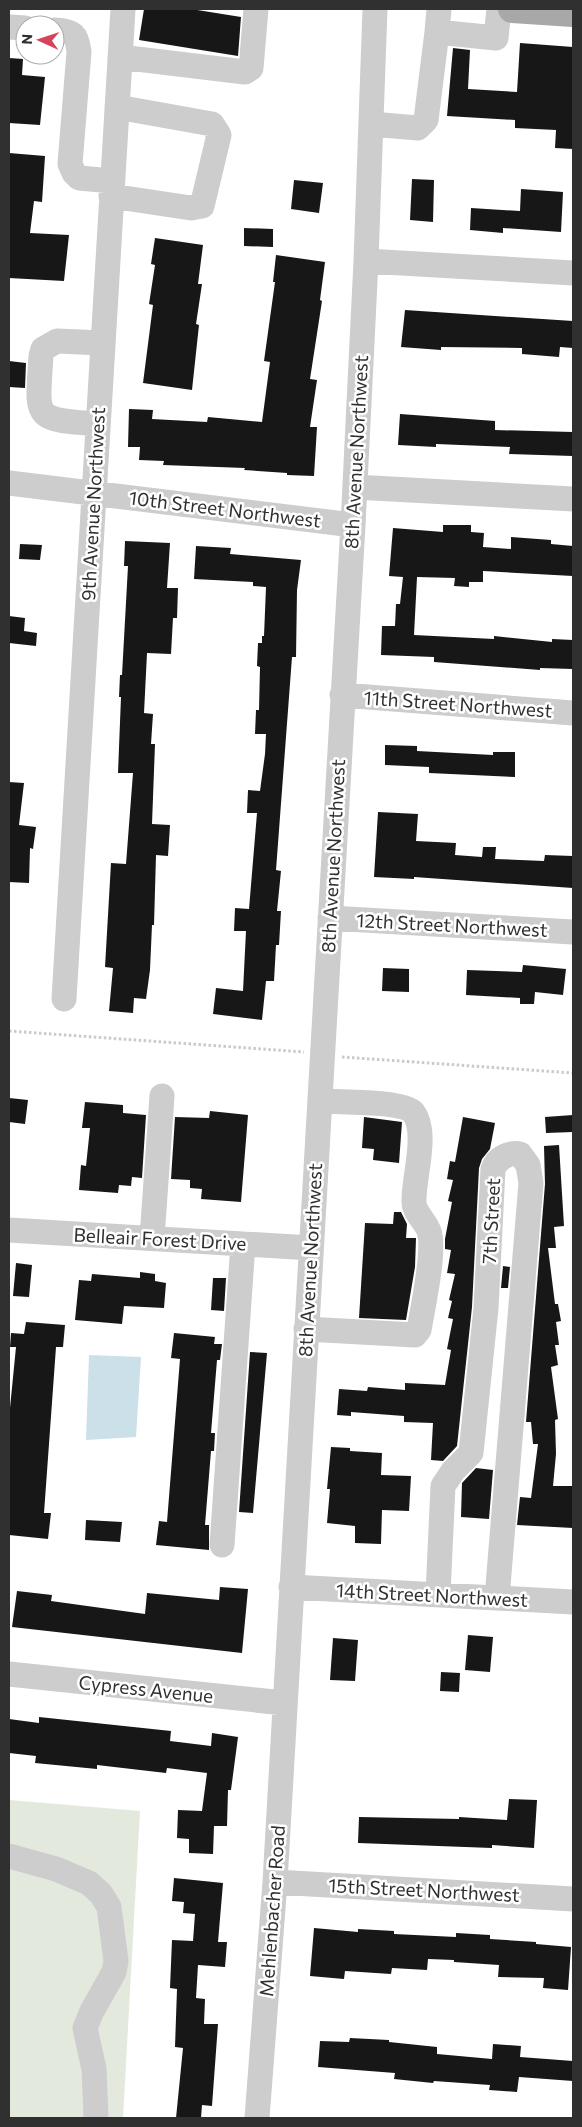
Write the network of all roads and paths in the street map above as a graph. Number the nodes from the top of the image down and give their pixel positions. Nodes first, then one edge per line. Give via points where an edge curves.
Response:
1 (123, 9) edge
2 (256, 9) edge
3 (375, 9) edge
4 (499, 9) edge
5 (512, 9) edge
6 (573, 13) edge
7 (438, 20) edge
8 (65, 31) edge
9 (120, 57) junction
10 (117, 107) junction
11 (371, 124) junction
12 (112, 188) junction
13 (366, 261) junction
14 (573, 273) edge
15 (102, 342) junction
16 (98, 424) junction
17 (9, 483) edge
18 (355, 487) junction
19 (94, 493) junction
20 (573, 499) edge
21 (353, 525) junction
22 (342, 695) junction
23 (573, 713) edge
24 (330, 918) junction
25 (573, 932) edge
26 (64, 999) dead end
27 (9, 1031) edge
28 (321, 1054) junction
29 (573, 1073) edge
30 (162, 1096) dead end
31 (320, 1101) junction
32 (9, 1230) edge
33 (152, 1238) junction
34 (243, 1244) junction
35 (311, 1248) junction
36 (306, 1329) junction
37 (222, 1545) dead end
38 (291, 1587) junction
39 (438, 1594) junction
40 (497, 1598) junction
41 (573, 1602) edge
42 (9, 1674) edge
43 (284, 1703) junction
44 (9, 1856) edge
45 (275, 1882) junction
46 (573, 1898) edge
47 (96, 2118) edge
48 (257, 2118) edge

1 - 9 street, 9th Avenue Northwest
2 - 9 street via 251,68 245,72
3 - 11 street, 8th Avenue Northwest
4 - 7 street via 496,38
5 - 6 main road
7 - 11 street via 426,120 418,128
8 - 12 street via 74,35 79,52 70,164 79,178
9 - 10 street, 9th Avenue Northwest
10 - 12 street, 9th Avenue Northwest
10 - 12 street via 212,124 219,134 202,206 191,208
11 - 13 street, 8th Avenue Northwest
12 - 15 street, 9th Avenue Northwest
13 - 14 street
13 - 18 street, 8th Avenue Northwest
15 - 16 street, 9th Avenue Northwest
15 - 16 street via 57,341 43,349 38,402 48,418
16 - 19 street, 9th Avenue Northwest
17 - 19 street, 10th Street Northwest
18 - 20 street
18 - 21 street, 8th Avenue Northwest
19 - 21 street, 10th Street Northwest
19 - 26 street, 9th Avenue Northwest
21 - 22 street, 8th Avenue Northwest
22 - 23 street, 11th Street Northwest
22 - 24 street, 8th Avenue Northwest
24 - 25 street, 12th Street Northwest
24 - 28 street, 8th Avenue Northwest
27 - 28 path
28 - 29 path
28 - 31 street, 8th Avenue Northwest
30 - 33 street
31 - 35 street, 8th Avenue Northwest
31 - 36 street via 398,1105 412,1111 419,1124 414,1204 430,1234 429,1261 420,1330 415,1335
32 - 33 street, Belleair Forest Drive
33 - 34 street, Belleair Forest Drive
34 - 35 street, Belleair Forest Drive
34 - 37 street
35 - 36 street, 8th Avenue Northwest
36 - 38 street, 8th Avenue Northwest
38 - 39 street, 14th Street Northwest
38 - 43 street, 8th Avenue Northwest
39 - 40 street, 14th Street Northwest
39 - 40 street, 7th Street via 443,1486 471,1453 486,1308 493,1169 496,1162 512,1153 520,1154 528,1165 531,1183
40 - 41 street, 14th Street Northwest
42 - 43 street, Cypress Avenue
43 - 45 street, Mehlenbacher Road
44 - 47 street via 56,1869 89,1883 109,1907 116,1961 114,1972 86,2028 94,2069
45 - 46 street, 15th Street Northwest
45 - 48 street, Mehlenbacher Road

